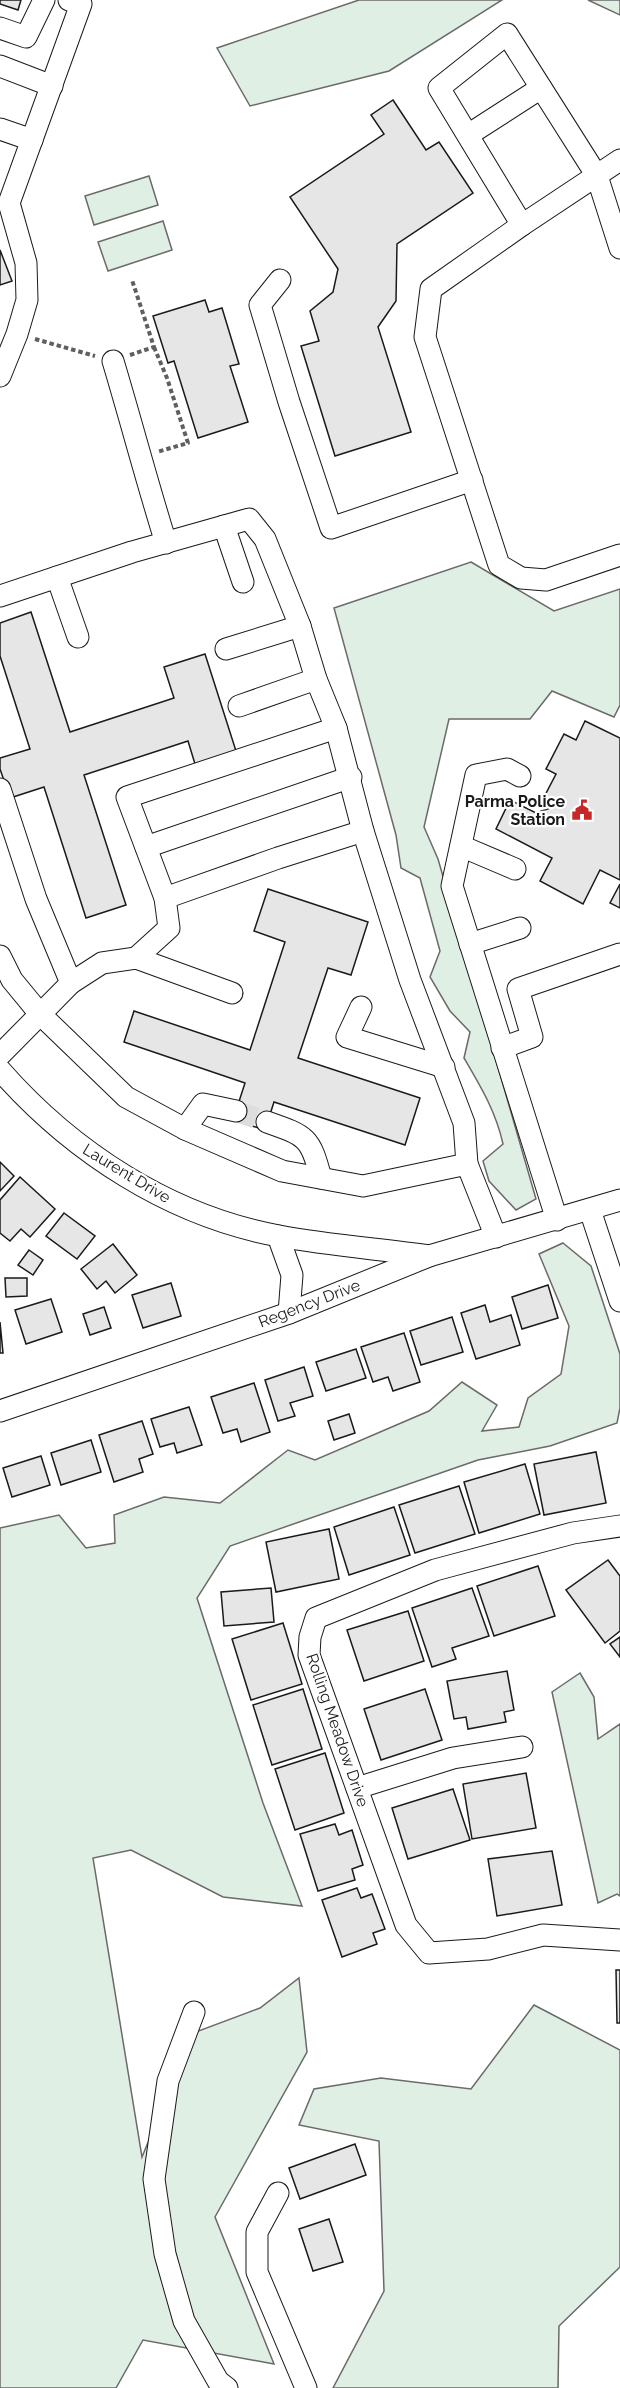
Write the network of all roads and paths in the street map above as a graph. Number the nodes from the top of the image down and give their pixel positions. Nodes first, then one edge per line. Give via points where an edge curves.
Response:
1 (44, 0) edge
2 (69, 0) edge
3 (0, 28) edge
4 (0, 66) edge
5 (52, 86) junction
6 (541, 88) junction
7 (0, 129) edge
8 (468, 135) junction
9 (32, 140) junction
10 (620, 160) edge
11 (597, 176) junction
12 (7, 185) edge
13 (522, 225) junction
14 (620, 248) edge
15 (132, 280) dead end
16 (280, 280) dead end
17 (17, 334) junction
18 (154, 347) junction
19 (113, 361) junction
20 (0, 376) edge
21 (141, 458) junction
22 (472, 480) junction
23 (224, 526) junction
24 (166, 543) junction
25 (620, 555) edge
26 (57, 577) junction
27 (243, 582) dead end
28 (0, 596) edge
29 (300, 626) junction
30 (78, 637) dead end
31 (226, 649) dead end
32 (316, 679) junction
33 (239, 706) dead end
34 (336, 728) junction
35 (520, 776) dead end
36 (351, 777) junction
37 (0, 789) edge
38 (363, 831) junction
39 (461, 846) junction
40 (146, 847) junction
41 (515, 869) dead end
42 (165, 898) junction
43 (520, 928) dead end
44 (470, 944) junction
45 (620, 954) edge
46 (0, 956) edge
47 (136, 958) junction
48 (71, 983) junction
49 (232, 993) dead end
50 (361, 1007) dead end
51 (40, 1014) junction
52 (502, 1048) junction
53 (0, 1055) edge
54 (444, 1067) junction
55 (0, 1070) edge
56 (236, 1111) tunnel mouth
57 (267, 1122) tunnel mouth
58 (185, 1129) junction
59 (467, 1164) junction
60 (321, 1178) junction
61 (620, 1200) edge
62 (590, 1210) junction
63 (556, 1220) junction
64 (278, 1236) junction
65 (496, 1237) junction
66 (429, 1256) junction
67 (620, 1301) edge
68 (289, 1313) junction
69 (0, 1412) edge
70 (620, 1526) edge
71 (522, 1746) dead end
72 (357, 1788) junction
73 (620, 1940) edge
74 (194, 2012) dead end
75 (278, 2193) dead end
76 (227, 2388) edge
77 (306, 2388) edge

1 - 3 street via 26,36
2 - 5 street via 81,4
4 - 5 street
5 - 9 street
6 - 8 street
6 - 8 street via 507,34 439,88
6 - 11 street
7 - 9 street
8 - 13 street
9 - 12 street
10 - 11 street
11 - 13 street
11 - 14 street
12 - 17 street via 26,263 27,300
13 - 22 street via 431,290 425,337
15 - 18 path
16 - 22 street via 260,305 332,528
17 - 19 path
17 - 20 street
18 - 19 path
18 - 21 path via 188,443
19 - 21 street
21 - 24 street
22 - 25 street via 499,565 521,578 546,580
23 - 24 street
23 - 27 street
23 - 29 street via 249,519 265,539
24 - 26 street
26 - 28 street
26 - 30 street
29 - 31 street
29 - 32 street
32 - 33 street
32 - 34 street
34 - 36 street
34 - 40 street via 127,797
35 - 39 street via 507,768 476,775
36 - 38 street
36 - 40 street
37 - 48 street via 36,899
38 - 42 street
38 - 54 street via 410,980
39 - 41 street
39 - 44 street via 453,886
40 - 42 street
42 - 47 street via 169,928
43 - 44 street
44 - 52 street
45 - 52 street via 518,989 532,1037
46 - 51 street via 12,980
47 - 48 street via 102,963
47 - 49 street
48 - 51 street
50 - 54 street via 347,1037
51 - 53 street
51 - 58 street via 126,1097
52 - 63 street
54 - 59 street via 464,1124
55 - 64 street, Laurent Drive via 69,1137 137,1183 191,1209
56 - 58 street via 203,1104
57 - 60 street via 296,1132 313,1148
58 - 60 street via 282,1171
59 - 60 street via 363,1186
59 - 65 street
61 - 62 street, Regency Drive
62 - 63 street, Regency Drive
62 - 67 street
63 - 65 street, Regency Drive
64 - 66 street, Laurent Drive
64 - 68 street via 292,1275
65 - 66 street, Regency Drive
66 - 68 street, Regency Drive
68 - 69 street, Regency Drive
70 - 72 street, Rolling Meadow Drive via 573,1533 435,1570 316,1618 309,1655
71 - 72 street via 453,1758
72 - 73 street, Rolling Meadow Drive via 406,1925 429,1953 488,1949 543,1935
74 - 76 street via 168,2081 154,2179 165,2254 184,2321 218,2381
75 - 77 street via 257,2232 257,2272

